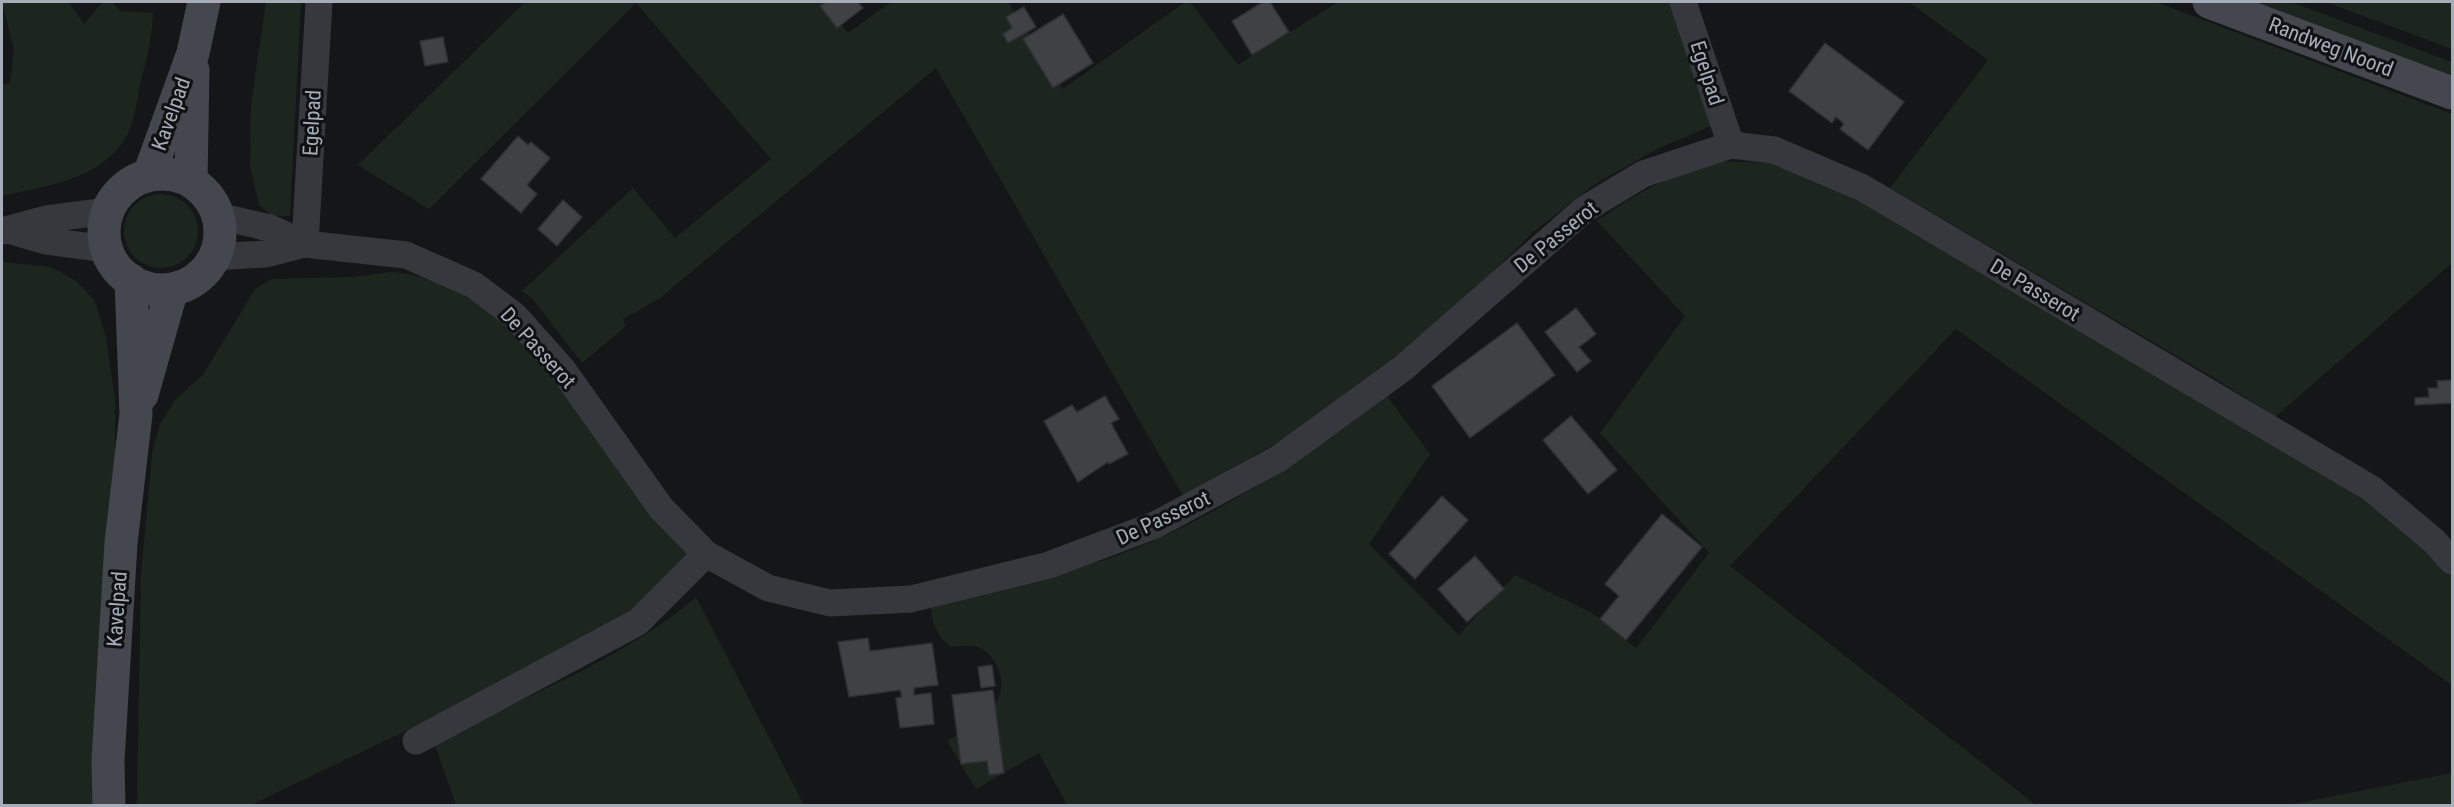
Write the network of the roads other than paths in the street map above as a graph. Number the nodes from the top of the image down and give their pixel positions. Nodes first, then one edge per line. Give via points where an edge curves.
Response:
1 (204, 2) edge
2 (319, 2) edge
3 (1683, 2) edge
4 (2209, 2) edge
5 (193, 53) junction
6 (2452, 93) edge
7 (1731, 145) junction
8 (149, 175) junction
9 (191, 182) junction
10 (108, 211) junction
11 (218, 216) junction
12 (5, 231) edge
13 (305, 244) junction
14 (107, 249) junction
15 (214, 257) junction
16 (130, 280) junction
17 (172, 289) junction
18 (136, 414) junction
19 (706, 554) junction
20 (2452, 561) edge
21 (416, 741) dead end
22 (109, 806) edge

1 - 5 street, Kavelpad
2 - 13 street, Egelpad
3 - 7 street, Egelpad
4 - 6 street, Randweg Noord
5 - 8 street, Kavelpad
5 - 9 street, Kavelpad
7 - 19 street, De Passerot via 1643,174 1585,208 1402,369 1278,459 1155,525 1049,565 912,599 830,603 768,588
7 - 20 street, De Passerot via 1774,150 1863,188 2372,489
8 - 9 street via 171,174
8 - 10 street via 131,182
9 - 11 street via 203,191
10 - 12 street via 46,219
10 - 14 street via 104,237
11 - 13 street, De Passerot via 270,228
11 - 15 street via 220,230
12 - 14 street
13 - 15 street, De Passerot via 266,254
13 - 19 street, De Passerot via 406,255 474,285 515,316 563,370 661,508
14 - 16 street via 116,267
15 - 17 street via 197,278
16 - 17 street via 143,286
16 - 18 street, Kavelpad
17 - 18 street, Kavelpad
18 - 22 street, Kavelpad via 121,543 108,761
19 - 21 street via 638,622

